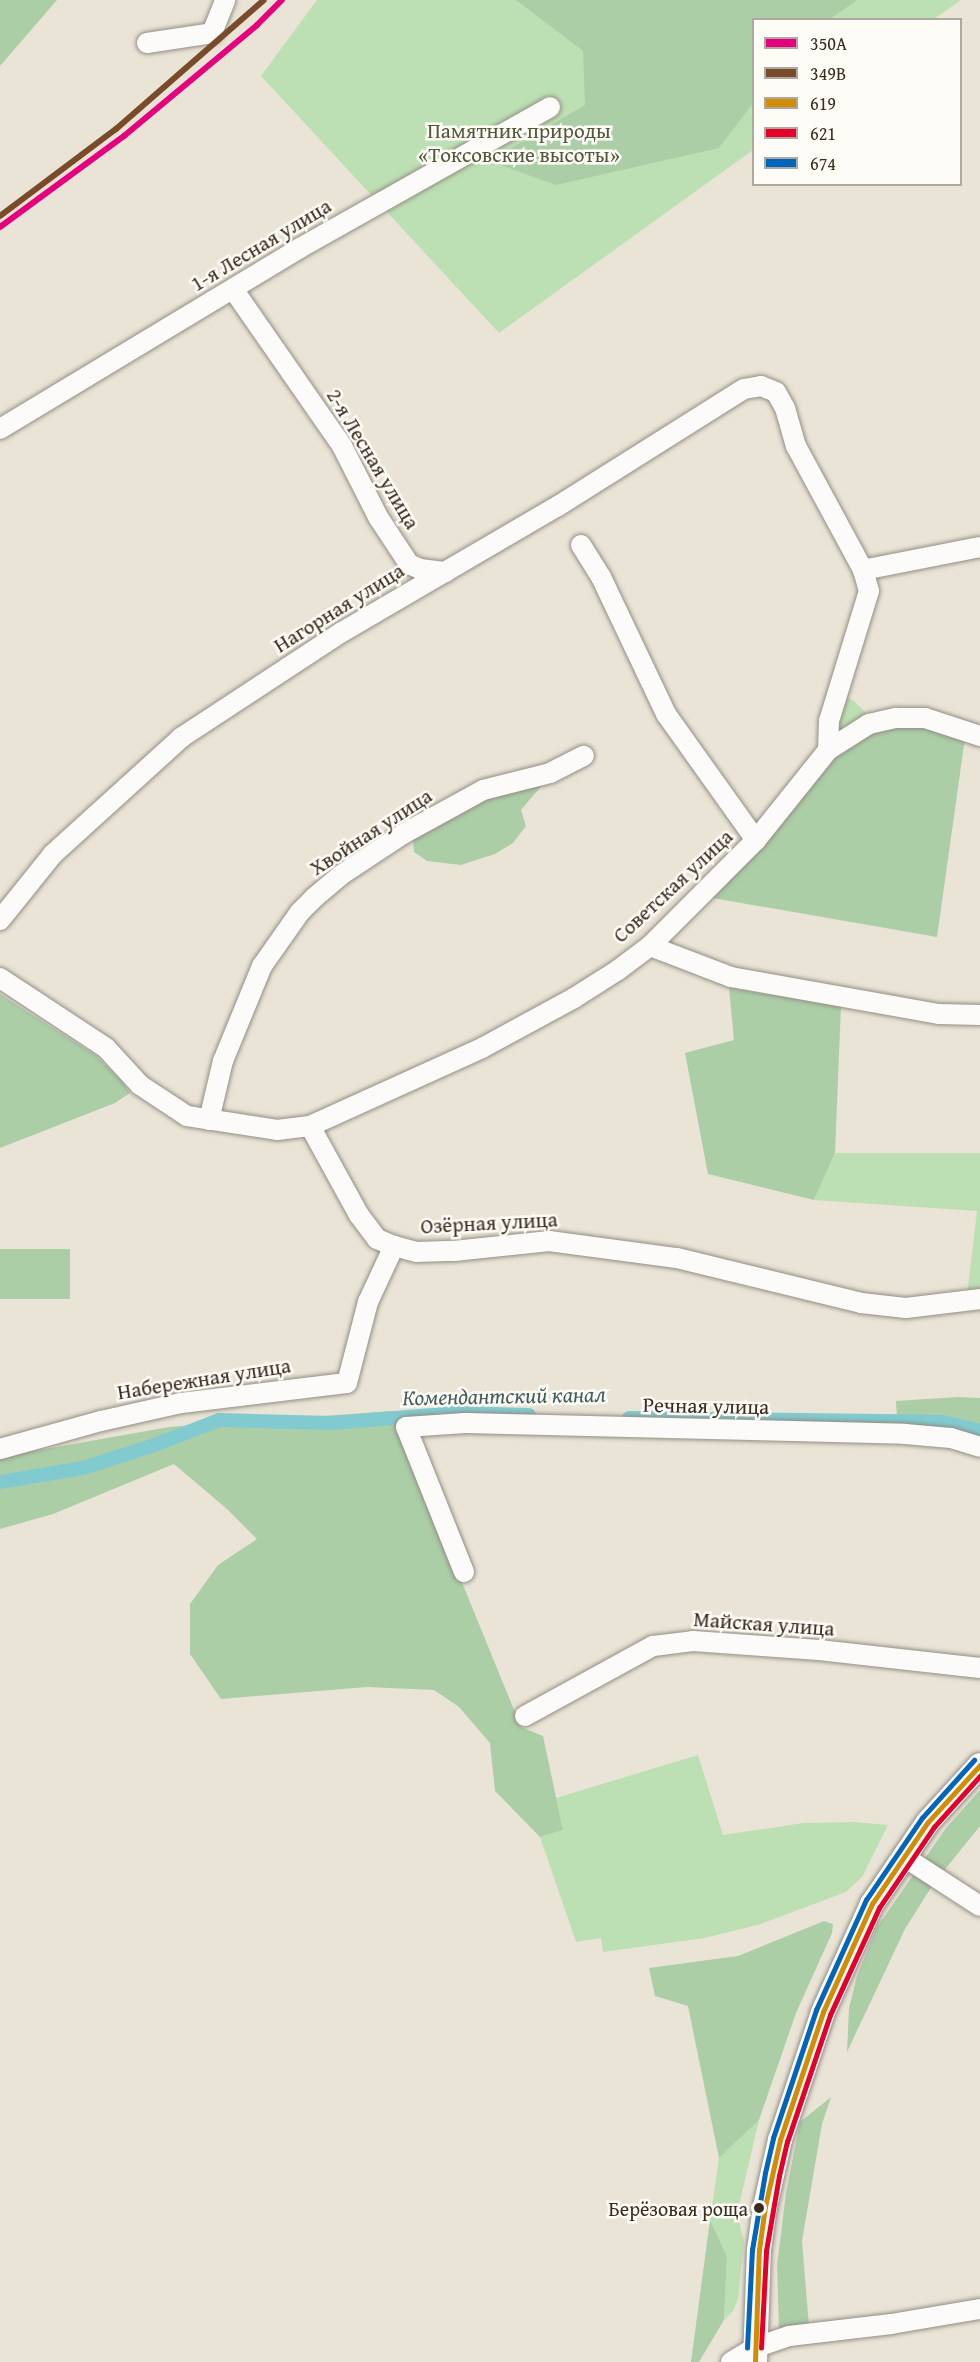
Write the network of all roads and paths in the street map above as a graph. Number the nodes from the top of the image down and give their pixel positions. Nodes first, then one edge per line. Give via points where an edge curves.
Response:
1 (225, 0) edge
2 (147, 43) dead end
3 (550, 107) dead end
4 (233, 289) junction
5 (0, 429) edge
6 (581, 545) dead end
7 (980, 547) edge
8 (863, 570) junction
9 (446, 572) junction
10 (980, 736) edge
11 (828, 750) junction
12 (584, 756) dead end
13 (756, 840) junction
14 (0, 920) edge
15 (650, 946) junction
16 (0, 978) edge
17 (980, 1015) edge
18 (209, 1120) junction
19 (310, 1126) junction
20 (394, 1246) junction
21 (980, 1299) edge
22 (980, 1447) edge
23 (0, 1449) edge
24 (464, 1572) dead end
25 (980, 1668) edge
26 (525, 1716) dead end
27 (980, 1765) edge
28 (903, 1856) junction
29 (980, 1906) edge
30 (980, 2309) edge
31 (754, 2355) edge
32 (730, 2362) edge

1 - 2 street via 212,33
3 - 4 street, 1-я Лесная улица
4 - 5 street, 1-я Лесная улица
4 - 9 street, 2-я Лесная улица via 342,446 378,517 409,564
6 - 13 street via 602,577 666,714
7 - 8 street
8 - 9 street, Нагорная улица via 796,446 785,408 776,392 761,386 744,389
8 - 11 street via 869,591 829,721
9 - 14 street, Нагорная улица via 342,632 182,737 53,854
10 - 11 street, Советская улица via 925,718 897,718 869,723
11 - 13 street, Советская улица
12 - 18 street, Хвойная улица via 550,773 483,790 404,834 315,897 262,966 223,1061
13 - 15 street, Советская улица
15 - 17 street via 731,978 939,1014
15 - 19 street, Советская улица via 574,998 482,1048
16 - 18 street via 106,1047 140,1085 187,1116
18 - 19 street via 277,1130
19 - 20 street, Озёрная улица via 359,1215 377,1239
20 - 21 street, Озёрная улица via 416,1252 454,1251 549,1241 677,1258 861,1303 906,1308
20 - 23 street, Набережная улица via 368,1302 347,1383 181,1402
22 - 24 street, Речная улица via 951,1438 905,1434 465,1423 406,1427
25 - 26 street, Майская улица via 693,1641 653,1646
27 - 28 main road
28 - 29 street
28 - 31 main road via 872,1904 845,1960 780,2140 759,2250
30 - 31 street via 789,2336
31 - 32 street

